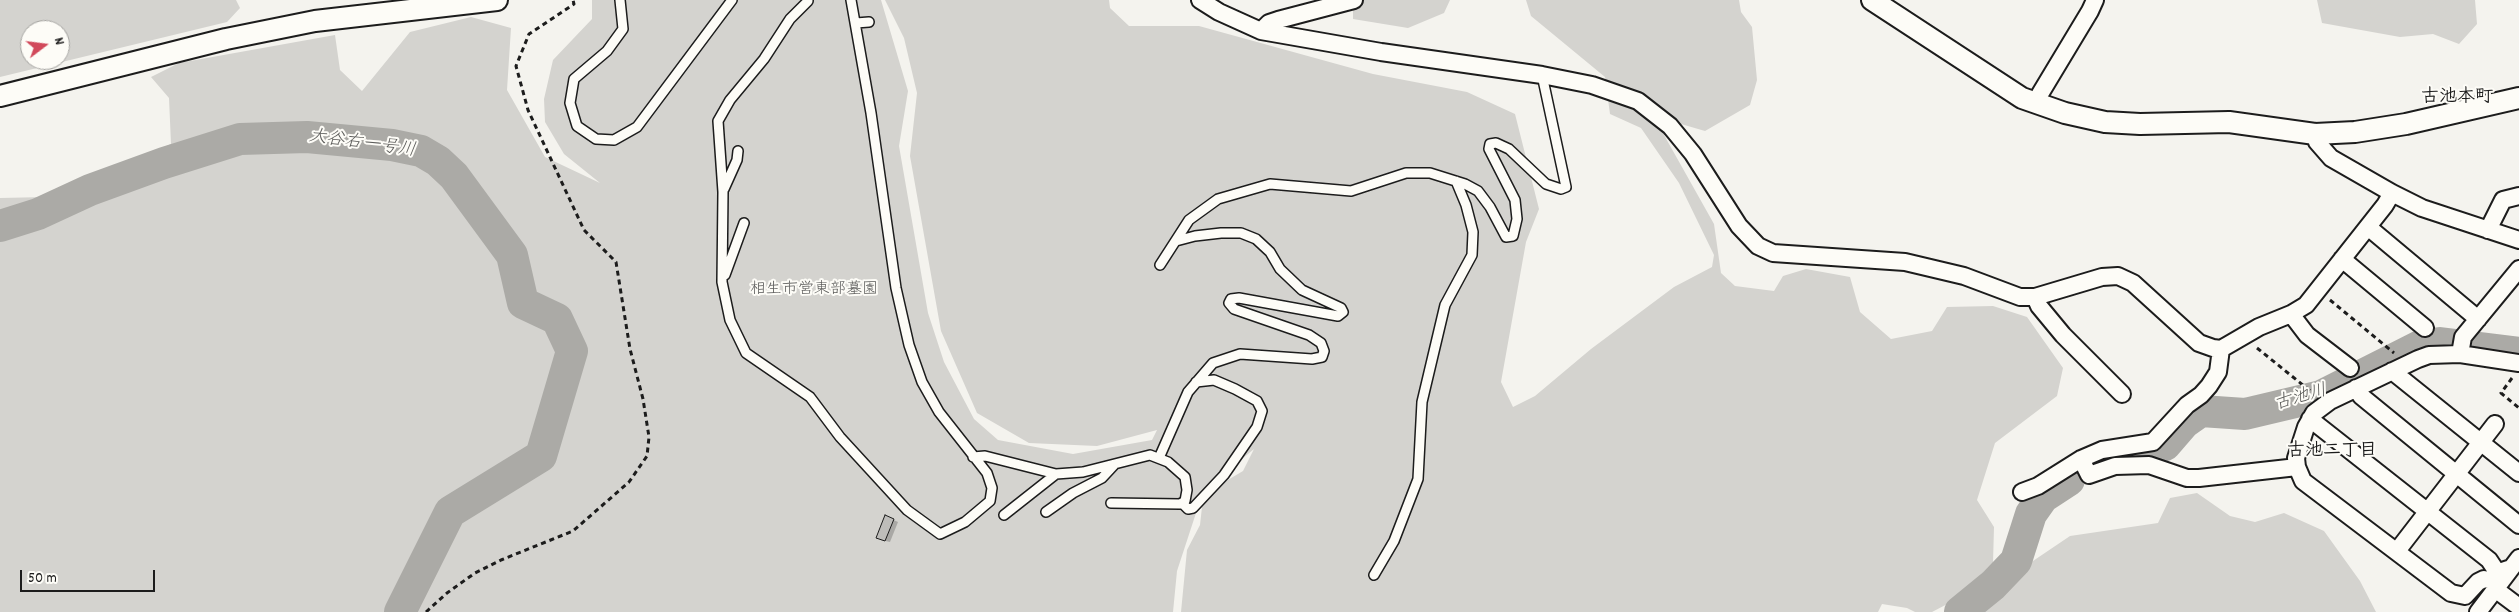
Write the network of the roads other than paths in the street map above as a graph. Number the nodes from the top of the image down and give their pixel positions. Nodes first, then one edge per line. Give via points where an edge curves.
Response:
1 (497, 0) edge
2 (620, 0) edge
3 (732, 0) edge
4 (851, 0) edge
5 (1200, 0) edge
6 (1354, 0) edge
7 (1872, 0) edge
8 (2094, 0) edge
9 (808, 1) edge
10 (869, 22) dead end
11 (856, 23) junction
12 (1261, 31) junction
13 (1542, 75) junction
14 (0, 96) edge
15 (2519, 98) edge
16 (2038, 104) junction
17 (2315, 134) junction
18 (738, 150) dead end
19 (1456, 181) junction
20 (723, 192) junction
21 (2392, 193) junction
22 (2519, 196) edge
23 (744, 223) dead end
24 (2368, 227) junction
25 (2488, 230) junction
26 (2519, 240) edge
27 (1176, 241) junction
28 (2342, 259) junction
29 (1160, 265) dead end
30 (2519, 269) edge
31 (722, 282) junction
32 (2035, 297) junction
33 (2292, 314) junction
34 (2478, 319) junction
35 (2425, 328) dead end
36 (2461, 347) junction
37 (2221, 348) junction
38 (2519, 363) edge
39 (2350, 368) dead end
40 (2392, 371) junction
41 (1196, 382) junction
42 (2356, 388) junction
43 (2122, 394) dead end
44 (2310, 419) junction
45 (2495, 424) dead end
46 (2481, 442) junction
47 (973, 457) junction
48 (1159, 458) junction
49 (2081, 459) junction
50 (1115, 464) junction
51 (2297, 467) junction
52 (2519, 473) edge
53 (1056, 474) junction
54 (2455, 474) junction
55 (2022, 492) dead end
56 (1110, 503) dead end
57 (1182, 503) junction
58 (2428, 510) junction
59 (1046, 512) dead end
60 (1004, 515) dead end
61 (2519, 525) edge
62 (2397, 551) junction
63 (2515, 563) edge
64 (1374, 575) dead end
65 (2498, 585) junction
66 (2519, 607) edge
67 (2478, 612) edge

1 - 14 street via 315,21 226,39
2 - 3 lane via 622,29 607,51 574,79 570,103 577,126 596,139 614,140 637,127
4 - 11 lane
5 - 12 street
6 - 12 street via 1269,23
7 - 16 street via 1985,75
8 - 16 street via 2090,12 2040,94
9 - 20 lane via 790,20 718,121
10 - 11 lane
11 - 47 lane via 896,288 909,345 922,382 939,412
12 - 13 street
13 - 19 lane via 1566,187 1561,189 1546,184 1509,149 1490,144 1489,149 1515,200 1517,218 1513,236 1506,237 1478,191
13 - 32 street via 1592,85 1638,101 1670,126 1693,154 1739,226 1758,246 1773,253 1905,262 1964,276 2020,297
15 - 17 street via 2406,124
16 - 17 street via 2105,122 2229,122
17 - 21 street via 2317,142 2331,158
18 - 20 lane
19 - 27 lane via 1430,173 1406,173 1351,191 1270,184 1218,199 1189,220
19 - 64 lane via 1473,232 1472,255 1445,305 1424,392 1418,478 1394,541
20 - 31 lane
21 - 24 street
21 - 25 street via 2422,208
22 - 25 street via 2503,200
23 - 31 lane
24 - 28 street
24 - 34 street
25 - 26 street
27 - 29 lane
27 - 41 lane via 1221,233 1241,233 1256,239 1302,290 1341,308 1343,312 1338,316 1231,299 1229,303 1234,309 1310,335 1321,343 1322,357 1240,354 1213,363
28 - 33 street via 2306,305
28 - 35 street
30 - 34 street
31 - 47 lane via 730,320 746,353 810,397 840,437 907,510 940,534 964,522 990,501 992,488 987,474
32 - 37 street via 2102,277 2118,276 2133,283 2199,343
32 - 43 street via 2062,335
33 - 37 street via 2259,327
33 - 39 street via 2307,334
34 - 36 street
36 - 38 street
36 - 40 street via 2429,355
37 - 49 street via 2218,372 2209,386 2153,442 2102,450
40 - 42 street
40 - 46 street
41 - 48 lane via 1188,392
41 - 57 lane via 1214,380 1235,389 1257,401 1262,411 1257,427 1224,475 1193,508 1188,509
42 - 44 street via 2330,401
42 - 54 street via 2361,396
44 - 51 street via 2296,458
44 - 58 street
45 - 46 street
46 - 52 street
46 - 54 street
47 - 53 lane via 985,456
48 - 50 lane via 1150,455
48 - 57 lane via 1185,477 1187,490
49 - 51 street via 2089,475 2115,466 2149,465 2187,478
49 - 55 street via 2038,486
50 - 53 lane via 1083,472
50 - 59 lane via 1102,478
51 - 62 street via 2304,481
53 - 60 lane
54 - 58 street
54 - 61 street
56 - 57 lane
58 - 62 street
58 - 63 street via 2489,560 2494,569 2499,572
62 - 65 street via 2451,592 2465,596 2484,579
63 - 65 street
65 - 66 street
65 - 67 street

